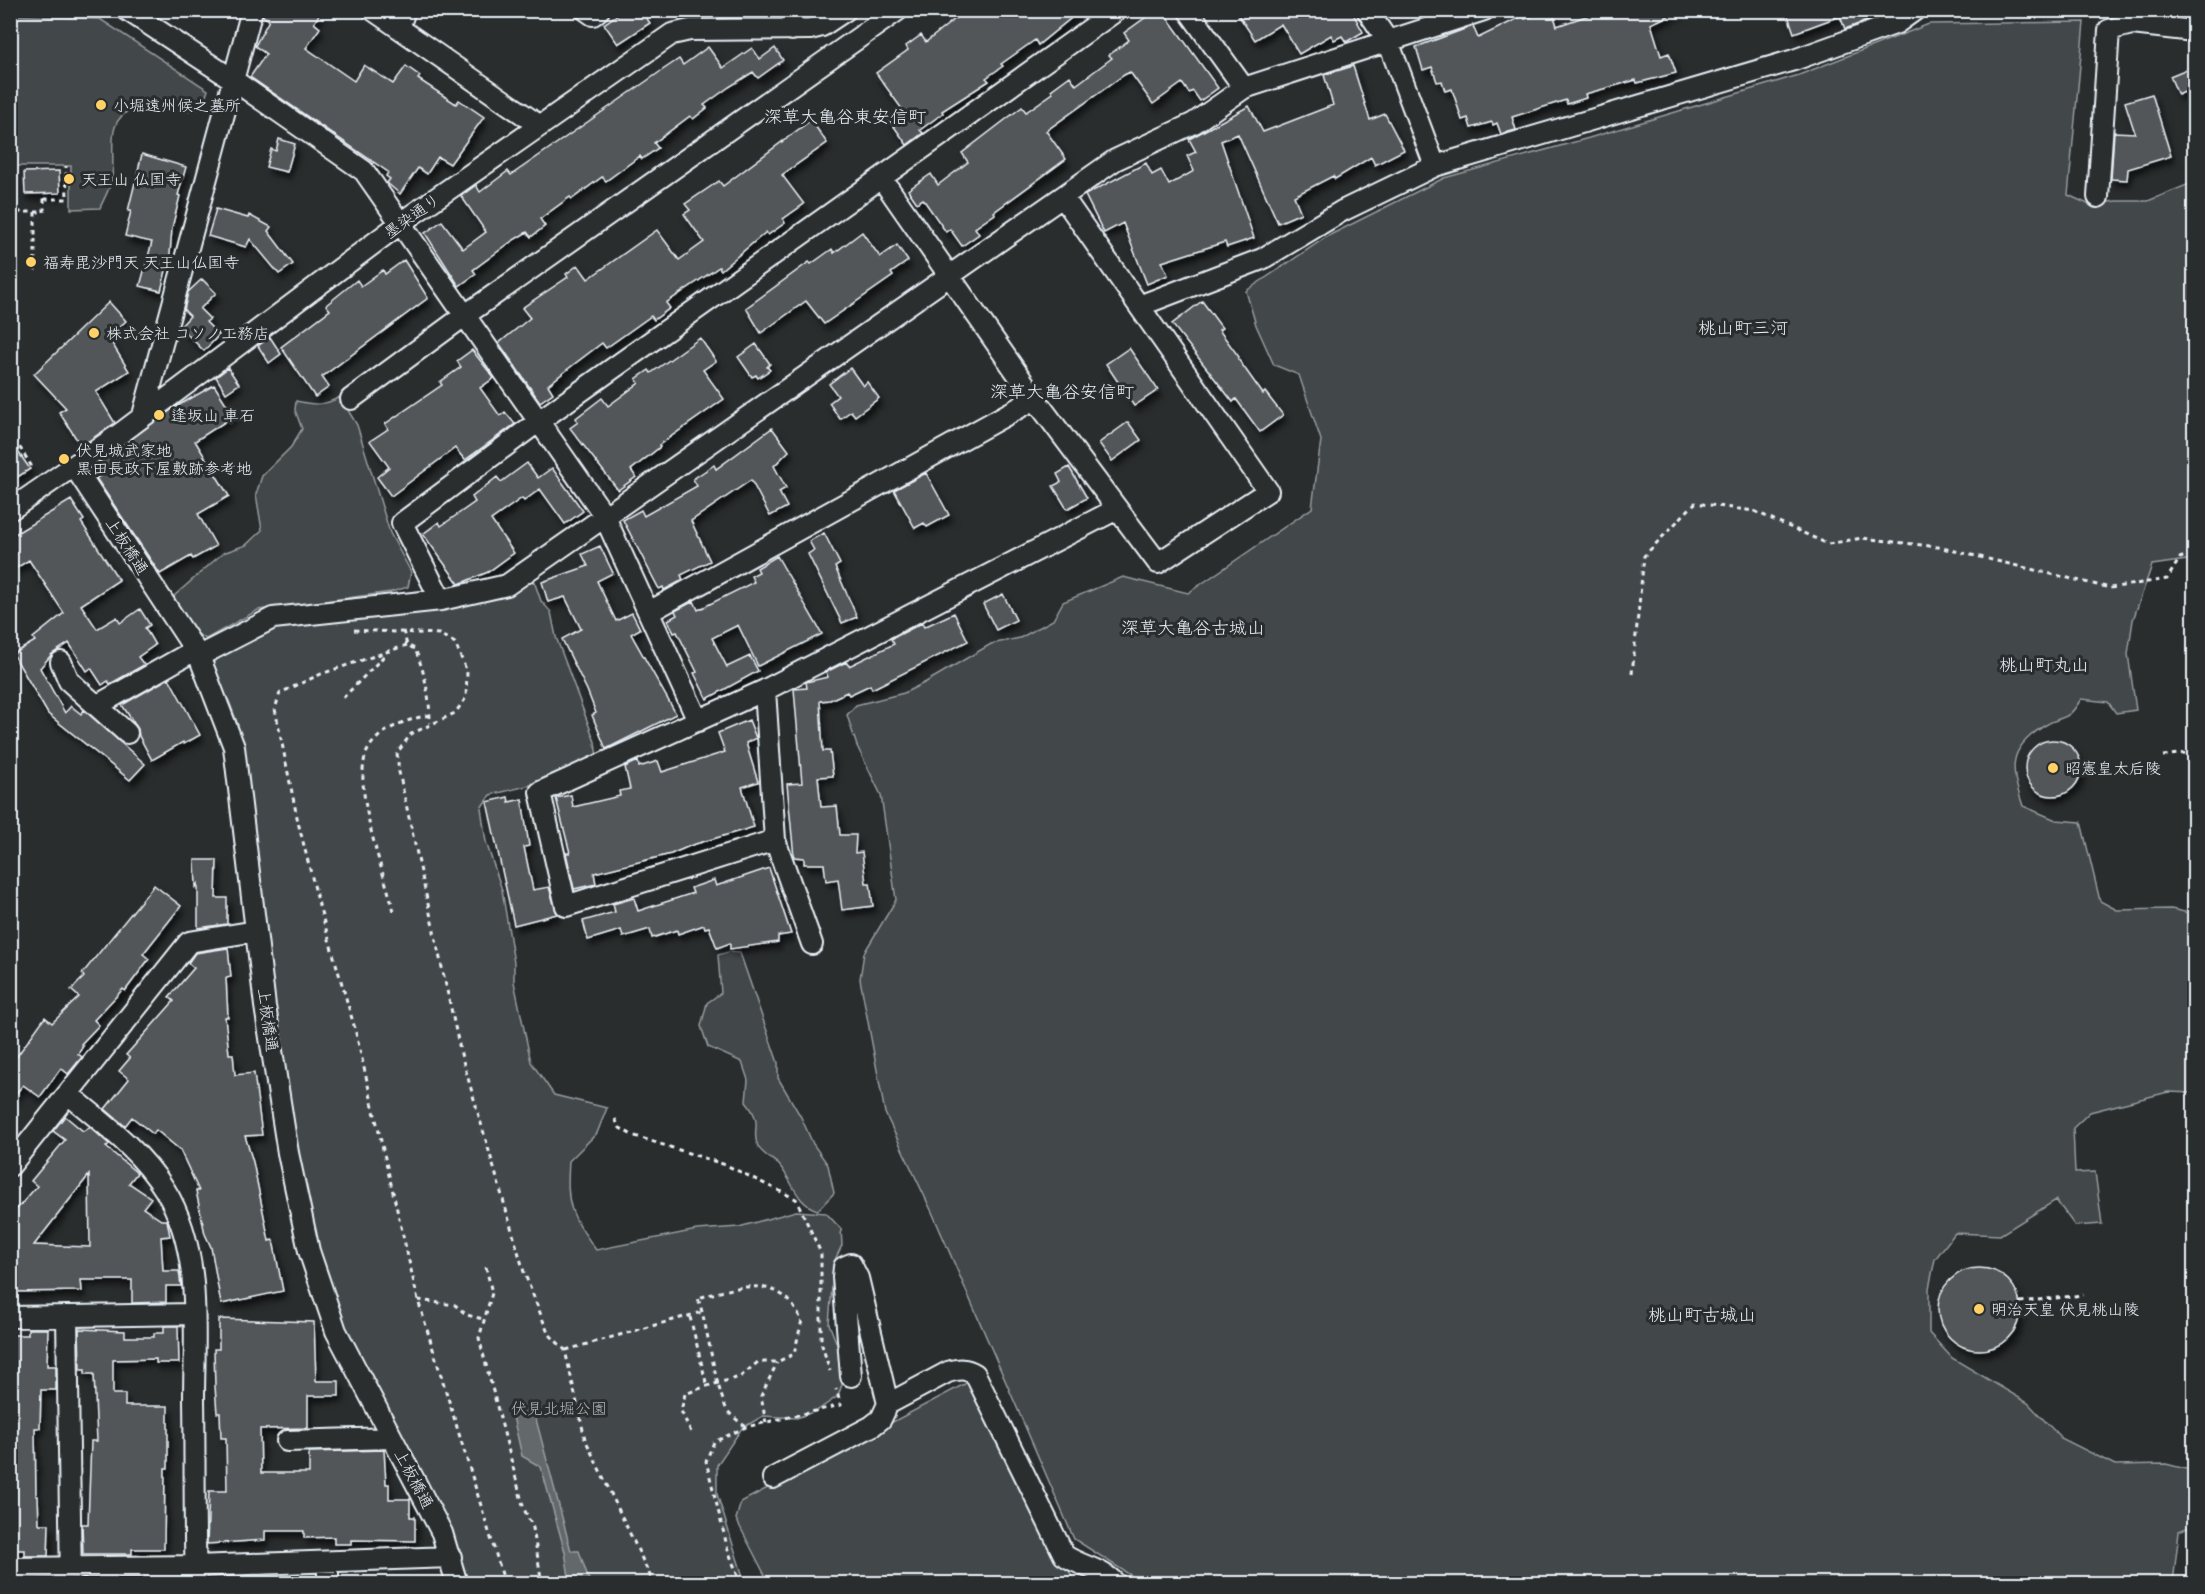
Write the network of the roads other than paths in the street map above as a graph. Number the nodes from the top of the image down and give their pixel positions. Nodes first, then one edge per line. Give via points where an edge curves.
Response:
1 (127, 10) edge
2 (252, 10) edge
3 (373, 10) edge
4 (586, 10) edge
5 (599, 10) edge
6 (846, 10) edge
7 (898, 10) edge
8 (1118, 10) edge
9 (1188, 10) edge
10 (1367, 10) edge
11 (1484, 10) edge
12 (1915, 10) edge
13 (402, 19) edge
14 (792, 20) edge
15 (2194, 31) edge
16 (1388, 41) junction
17 (232, 79) junction
18 (1244, 88) junction
19 (540, 126) junction
20 (1435, 165) junction
21 (882, 179) junction
22 (1063, 197) junction
23 (2098, 197) dead end
24 (402, 223) junction
25 (948, 276) junction
26 (1139, 306) junction
27 (464, 316) junction
28 (351, 399) dead end
29 (1035, 399) junction
30 (143, 414) junction
31 (539, 421) junction
32 (74, 466) junction
33 (10, 510) edge
34 (1116, 510) junction
35 (604, 515) junction
36 (441, 600) junction
37 (649, 612) junction
38 (197, 653) junction
39 (61, 663) dead end
40 (765, 690) junction
41 (98, 705) junction
42 (698, 721) junction
43 (127, 733) dead end
44 (775, 840) junction
45 (256, 931) junction
46 (812, 944) dead end
47 (68, 1094) junction
48 (10, 1166) edge
49 (194, 1314) junction
50 (67, 1316) junction
51 (10, 1317) edge
52 (843, 1380) road end
53 (888, 1404) junction
54 (392, 1438) junction
55 (286, 1441) dead end
56 (773, 1479) dead end
57 (451, 1557) junction
58 (328, 1562) junction
59 (10, 1568) edge
60 (71, 1575) edge
61 (195, 1575) edge
62 (328, 1584) edge
63 (457, 1584) edge
64 (1116, 1584) edge

1 - 17 street
2 - 17 street
3 - 13 street
4 - 5 street via 593,15
6 - 14 street, 墨染通り via 822,27
7 - 27 street
8 - 21 street
9 - 18 street
10 - 16 street
11 - 16 street
12 - 20 street via 1897,23 1794,60
13 - 19 street
14 - 19 street, 墨染通り via 672,34
15 - 23 street via 2132,24 2109,30
16 - 18 street
16 - 20 street
17 - 24 street via 364,171
17 - 30 street
18 - 22 street via 1194,123 1115,160
19 - 24 street, 墨染通り
20 - 26 street via 1342,211 1262,260
21 - 25 street
21 - 31 street
22 - 25 street
22 - 26 street
24 - 27 street
24 - 30 street, 墨染通り
25 - 29 street
25 - 35 street
26 - 34 street via 1268,491 1158,563
27 - 28 street
27 - 31 street
29 - 34 street
29 - 37 street
30 - 32 street, 墨染通り
31 - 35 street
31 - 36 street via 402,524
32 - 33 street, 墨染通り
32 - 38 street, 上板橋通
34 - 40 street
35 - 36 street via 507,585
35 - 37 street
36 - 38 street via 273,618
37 - 42 street
38 - 41 street
38 - 45 street, 上板橋通 via 234,747
39 - 41 street via 69,681
40 - 42 street
40 - 44 street
41 - 43 street
42 - 44 street via 540,792 566,906
44 - 46 street
45 - 47 street via 189,942
45 - 54 street, 上板橋通 via 288,1153 309,1251 336,1331
47 - 48 street
47 - 49 street via 124,1139 166,1191 190,1260
49 - 50 street
49 - 61 street
50 - 51 street
50 - 60 street
52 - 53 street via 843,1277 844,1267 851,1264 858,1278
53 - 56 street via 872,1426
53 - 64 street via 959,1368 975,1374 1064,1555 1096,1569
54 - 55 street
54 - 57 street, 上板橋通
57 - 58 street
57 - 63 street, 上板橋通
58 - 61 street
58 - 62 street
59 - 60 street
60 - 61 street

